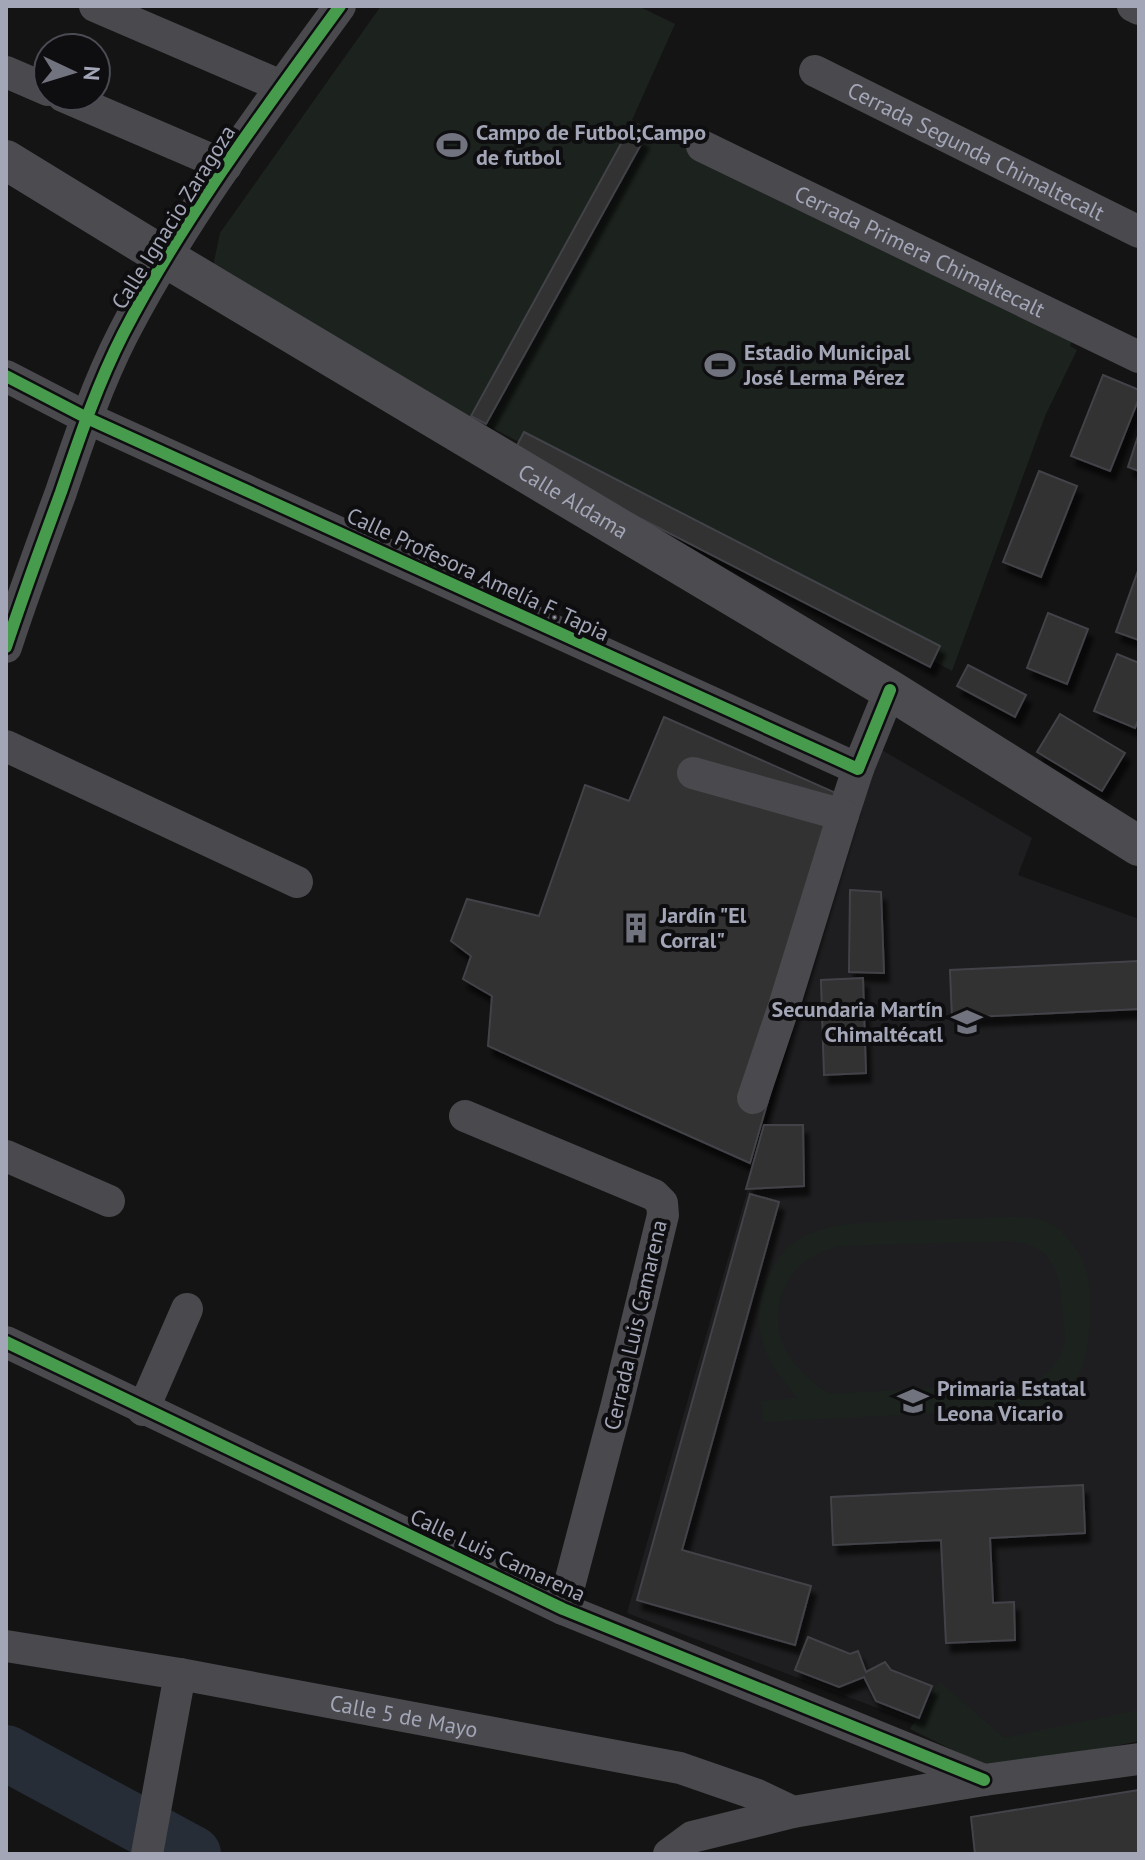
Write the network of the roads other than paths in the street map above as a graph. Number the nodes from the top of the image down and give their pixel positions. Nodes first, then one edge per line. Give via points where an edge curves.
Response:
1 (95, 6) edge
2 (340, 6) edge
3 (1133, 6) edge
4 (1139, 9) edge
5 (815, 71) dead end
6 (6, 72) edge
7 (32, 83) edge
8 (281, 86) junction
9 (100, 112) edge
10 (702, 146) dead end
11 (6, 160) edge
12 (226, 166) junction
13 (1139, 232) edge
14 (166, 258) junction
15 (1139, 357) edge
16 (6, 376) edge
17 (87, 418) junction
18 (7, 640) edge
19 (890, 690) junction
20 (6, 746) edge
21 (858, 769) junction
22 (693, 773) dead end
23 (843, 815) junction
24 (1139, 846) edge
25 (297, 882) dead end
26 (753, 1098) dead end
27 (465, 1116) dead end
28 (6, 1156) edge
29 (109, 1201) dead end
30 (187, 1309) dead end
31 (6, 1342) edge
32 (143, 1410) junction
33 (563, 1609) junction
34 (6, 1646) edge
35 (180, 1674) junction
36 (1139, 1759) edge
37 (984, 1780) junction
38 (793, 1812) junction
39 (147, 1854) edge
40 (669, 1854) edge

1 - 8 street
2 - 8 street, Calle Ignacio Zaragoza
3 - 4 street
5 - 13 street, Cerrada Segunda Chimaltecalt
6 - 7 street
8 - 12 street, Calle Ignacio Zaragoza
9 - 12 street
10 - 15 street, Cerrada Primera Chimaltecalt
11 - 14 main road, Calle Aldama
12 - 14 street, Calle Ignacio Zaragoza
14 - 17 street, Calle Ignacio Zaragoza via 122,336
14 - 19 main road, Calle Aldama
16 - 17 street, Calle Profesora Amelía F. Tapia
17 - 18 street, Calle Ignacio Zaragoza
17 - 21 street, Calle Profesora Amelía F. Tapia
19 - 21 street
19 - 24 main road, Calle Aldama
20 - 25 street
21 - 23 street
22 - 23 street
23 - 26 street
27 - 33 street, Cerrada Luis Camarena via 654,1195 662,1203
28 - 29 street
30 - 32 street
31 - 32 street, Calle Luis Camarena
32 - 33 street, Calle Luis Camarena
33 - 37 street, Calle Luis Camarena
34 - 35 street, Calle 5 de Mayo
35 - 38 street, Calle 5 de Mayo via 680,1768
35 - 39 street
36 - 37 street
37 - 38 street
38 - 40 street via 692,1837

